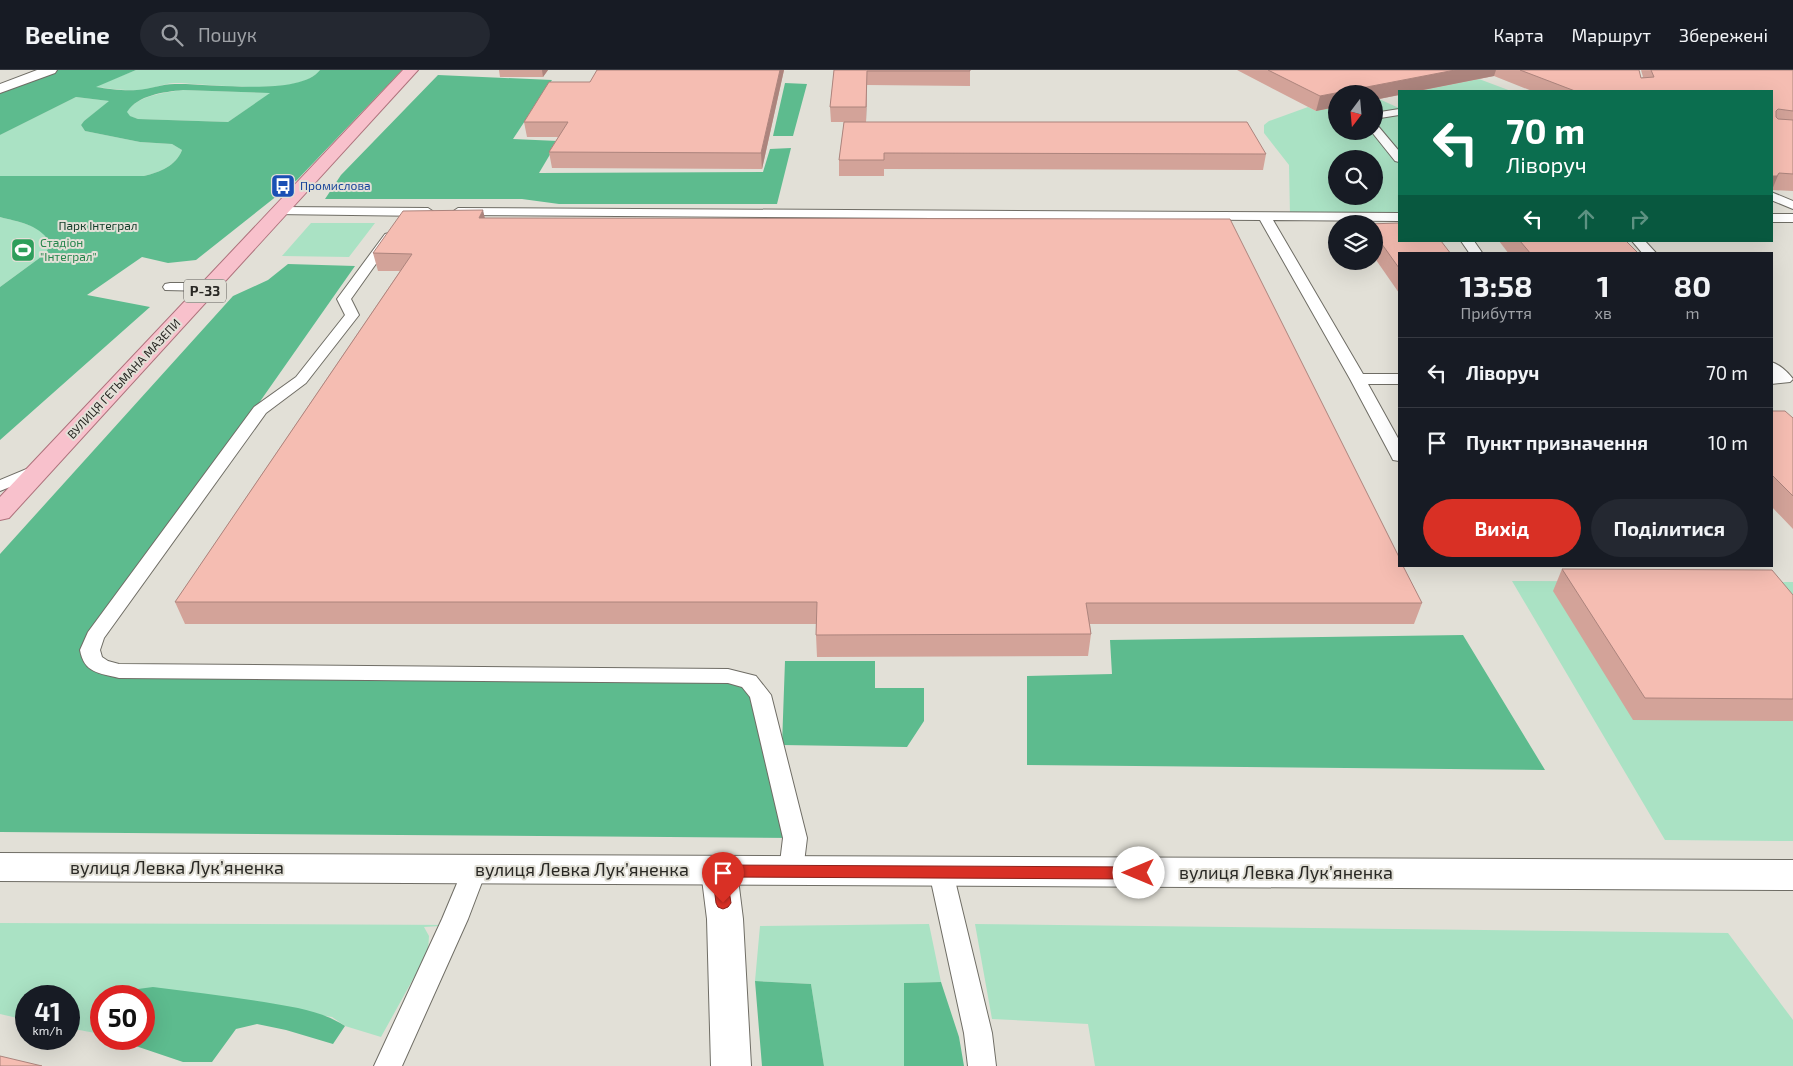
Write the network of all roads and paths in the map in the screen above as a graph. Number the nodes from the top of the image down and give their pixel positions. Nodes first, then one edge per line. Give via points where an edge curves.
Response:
1 (50, 70) edge
2 (411, 70) edge
3 (1, 88) edge
4 (1398, 112) edge
5 (1383, 115) edge
6 (1383, 139) edge
7 (1398, 158) edge
8 (1773, 197) edge
9 (1793, 205) edge
10 (279, 211) junction
11 (407, 212) junction
12 (1264, 216) junction
13 (1398, 217) edge
14 (1773, 218) edge
15 (1793, 218) edge
16 (1468, 242) edge
17 (1639, 242) edge
18 (1475, 252) edge
19 (1649, 252) edge
20 (170, 287) dead end
21 (209, 287) junction
22 (1773, 368) edge
23 (1358, 379) junction
24 (1398, 379) edge
25 (1773, 379) edge
26 (1398, 454) edge
27 (41, 468) junction
28 (0, 486) edge
29 (0, 512) edge
30 (0, 867) edge
31 (475, 869) junction
32 (719, 871) junction
33 (791, 871) junction
34 (941, 872) junction
35 (1793, 875) edge
36 (388, 1066) edge
37 (732, 1066) edge
38 (982, 1066) edge

1 - 3 main road
2 - 10 main road, ВУЛИЦЯ ГЕТЬМАНА МАЗЕПИ / Р-33
4 - 5 lane
6 - 7 lane
8 - 9 lane
10 - 11 lane
10 - 21 main road, ВУЛИЦЯ ГЕТЬМАНА МАЗЕПИ / Р-33
11 - 12 lane
11 - 33 lane via 344,299 352,315 301,380 260,410 95,637 90,650 92,660 102,667 118,670 739,678 748,681 760,694 795,838
12 - 13 lane
12 - 23 lane
14 - 15 lane
16 - 18 lane
17 - 19 lane
20 - 21 lane
21 - 27 main road, ВУЛИЦЯ ГЕТЬМАНА МАЗЕПИ / Р-33
22 - 25 lane via 1785,379
23 - 24 lane
23 - 26 lane
27 - 28 lane
27 - 29 main road, ВУЛИЦЯ ГЕТЬМАНА МАЗЕПИ / Р-33
30 - 31 main road, вулиця Левка Лукʼяненка
31 - 32 main road, вулиця Левка Лукʼяненка
31 - 36 lane
32 - 33 main road, вулиця Левка Лукʼяненка
32 - 37 main road via 725,919
33 - 34 main road, вулиця Левка Лукʼяненка
34 - 35 main road, вулиця Левка Лукʼяненка
34 - 38 lane via 978,1034

